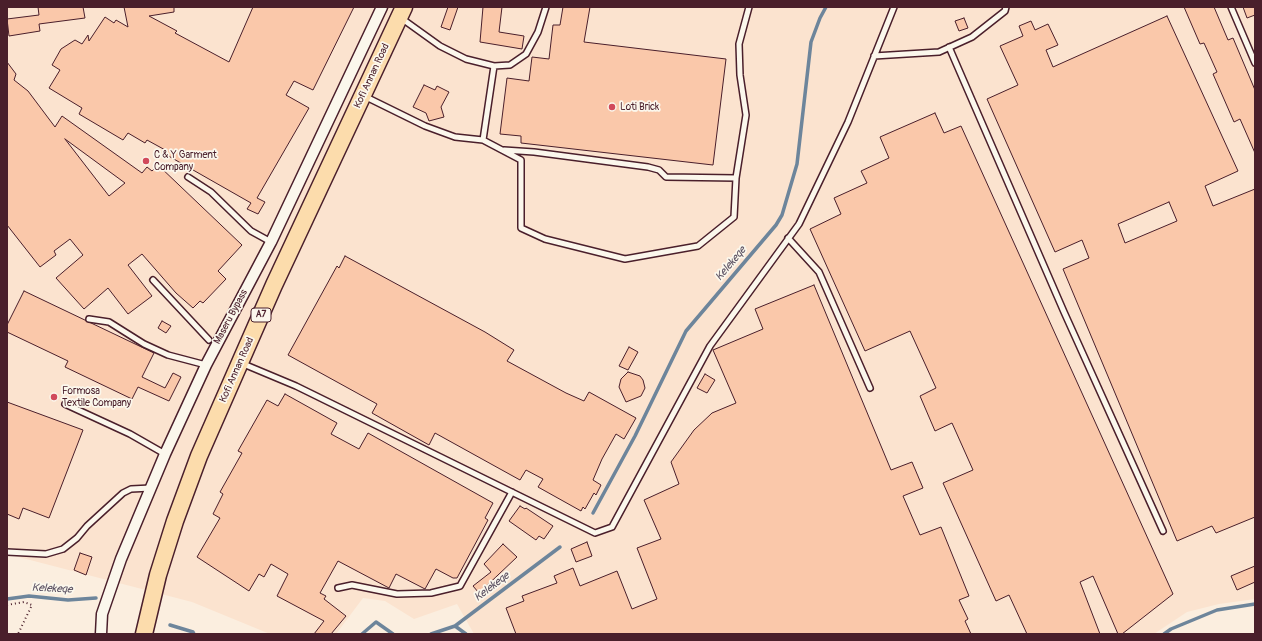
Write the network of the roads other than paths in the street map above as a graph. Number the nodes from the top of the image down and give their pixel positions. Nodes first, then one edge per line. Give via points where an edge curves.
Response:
1 (382, 7) edge
2 (546, 7) edge
3 (749, 7) edge
4 (894, 7) edge
5 (1006, 7) edge
6 (1231, 7) edge
7 (402, 12) edge
8 (949, 47) junction
9 (874, 56) junction
10 (1255, 62) edge
11 (494, 66) junction
12 (363, 95) junction
13 (483, 140) junction
14 (502, 150) junction
15 (188, 177) dead end
16 (736, 178) junction
17 (788, 238) junction
18 (271, 242) junction
19 (153, 280) dead end
20 (89, 319) dead end
21 (210, 340) dead end
22 (240, 363) junction
23 (206, 365) junction
24 (870, 388) dead end
25 (65, 404) dead end
26 (165, 454) junction
27 (151, 488) junction
28 (512, 492) junction
29 (1163, 531) dead end
30 (7, 552) edge
31 (338, 588) dead end
32 (101, 634) edge
33 (144, 634) edge

1 - 18 street, Maseru Bypass
2 - 11 lane via 538,32 526,54 510,65
3 - 16 lane via 739,44 740,75 746,115
4 - 9 lane
5 - 8 lane via 1005,12 972,37
6 - 10 lane
7 - 11 lane via 440,46 466,59
7 - 12 main road, Kofi Annan Road / A7
8 - 9 lane via 939,52
8 - 29 lane
9 - 17 lane via 848,122 799,224
11 - 13 lane
12 - 13 lane via 425,126 455,137
12 - 22 main road, Kofi Annan Road / A7
13 - 14 lane
14 - 16 lane via 648,167 659,170 666,177
14 - 16 lane via 521,160 521,228 545,239 625,259 698,246 734,217
15 - 18 lane via 211,192 251,231
17 - 24 lane via 819,272
17 - 28 lane via 710,346 612,527 595,533
18 - 23 street, Maseru Bypass
19 - 21 lane
20 - 23 lane via 109,322 144,344 168,355
22 - 28 lane via 296,386
22 - 33 main road, Kofi Annan Road / A7 via 199,456 175,521 158,575
23 - 26 street, Maseru Bypass
25 - 26 lane via 130,434
26 - 27 street, Maseru Bypass
27 - 30 lane via 131,489 123,493 63,549 46,554
27 - 32 street, Maseru Bypass via 121,559 102,614
28 - 31 lane via 460,586 430,593 397,594 352,585

